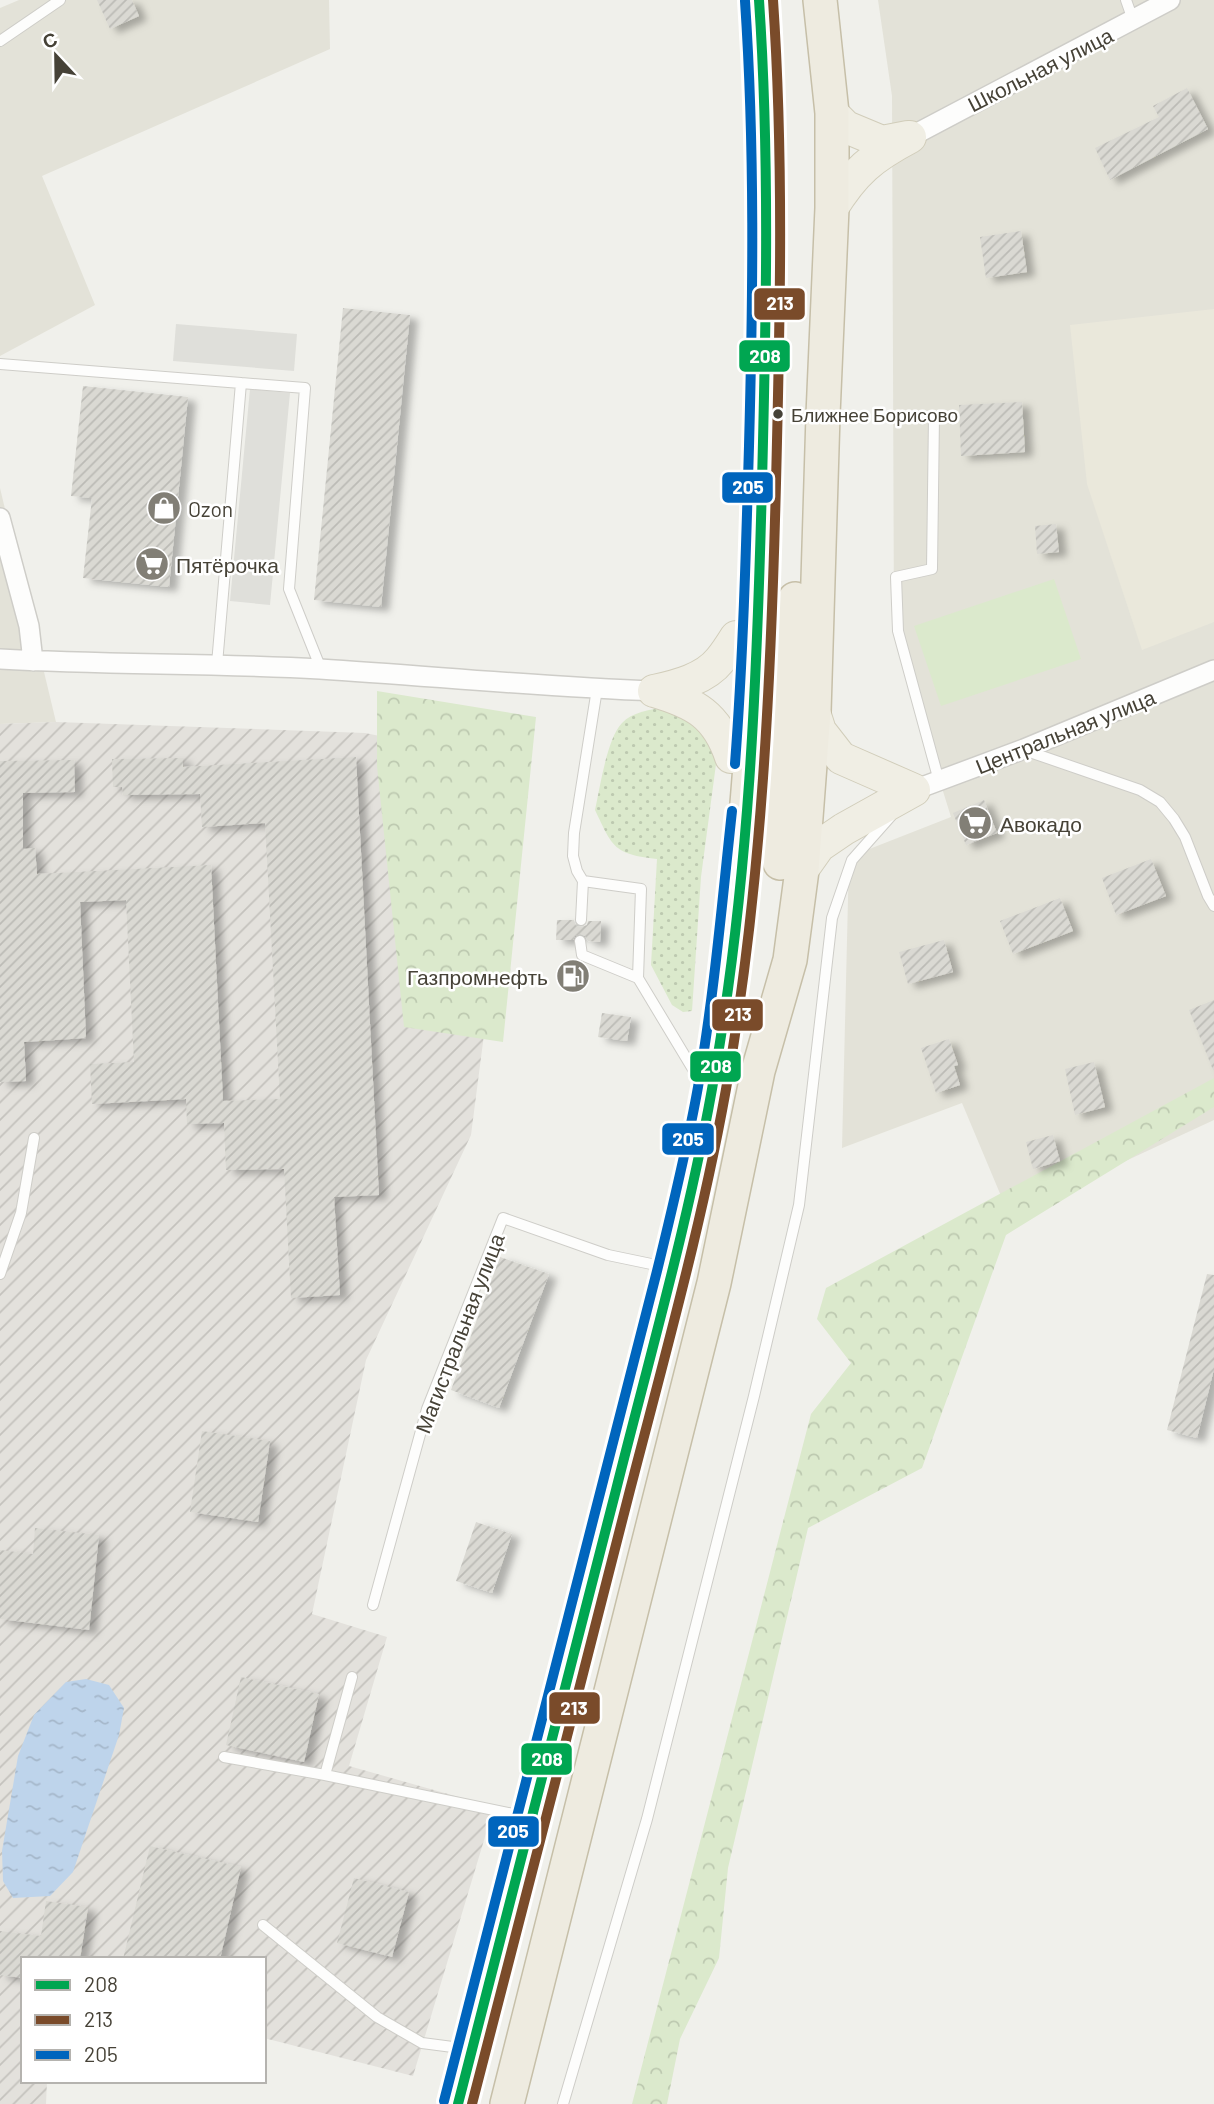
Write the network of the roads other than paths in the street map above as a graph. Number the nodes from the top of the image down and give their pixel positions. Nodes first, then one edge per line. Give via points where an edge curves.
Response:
1 (60, 0) edge
2 (760, 0) edge
3 (803, 0) edge
4 (820, 0) edge
5 (1126, 0) edge
6 (1170, 0) edge
7 (1133, 20) junction
8 (0, 41) edge
9 (832, 113) junction
10 (909, 137) junction
11 (767, 150) junction
12 (832, 208) junction
13 (0, 365) edge
14 (241, 383) junction
15 (934, 416) dead end
16 (0, 518) edge
17 (736, 637) junction
18 (0, 659) edge
19 (33, 661) junction
20 (217, 664) junction
21 (321, 669) junction
22 (1214, 670) edge
23 (597, 689) junction
24 (654, 691) junction
25 (814, 712) junction
26 (1024, 750) junction
27 (731, 757) junction
28 (926, 785) junction
29 (802, 870) junction
30 (583, 881) junction
31 (1214, 906) edge
32 (581, 920) dead end
33 (580, 941) dead end
34 (638, 978) junction
35 (695, 1071) junction
36 (758, 1071) junction
37 (34, 1138) dead end
38 (656, 1265) junction
39 (0, 1274) edge
40 (630, 1429) junction
41 (373, 1605) dead end
42 (352, 1677) dead end
43 (225, 1757) dead end
44 (324, 1775) junction
45 (531, 1818) junction
46 (263, 1925) dead end
47 (471, 2049) junction
48 (458, 2104) edge
49 (507, 2104) edge
50 (563, 2104) edge

1 - 8 lane
2 - 11 highway
3 - 36 highway via 812,144 811,254 782,842
4 - 9 highway
5 - 7 lane
6 - 7 street, Школьная улица
7 - 10 street, Школьная улица
9 - 10 main road via 846,127 882,142
9 - 12 highway
10 - 12 main road via 881,152 848,183
11 - 17 highway via 756,246
11 - 40 highway via 767,316 755,693 729,973 697,1165
12 - 25 highway
13 - 14 lane
14 - 20 lane
14 - 21 lane via 305,388 289,589
15 - 28 lane via 932,569 896,577 898,631
16 - 19 street via 29,626
17 - 24 main road via 719,663 702,675
17 - 27 highway
18 - 19 street
19 - 20 street
20 - 21 street
21 - 23 street
22 - 26 street, Центральная улица
23 - 24 street
23 - 30 lane via 574,833 573,856
24 - 27 main road via 682,699 708,715
25 - 28 main road via 820,731 841,758
25 - 29 highway
26 - 28 street, Центральная улица
26 - 31 lane via 1140,790 1160,802 1185,837
27 - 35 highway via 719,903
28 - 29 main road via 819,846
28 - 50 lane via 852,860 832,918 799,1205 648,1819
29 - 36 highway via 790,960
30 - 32 lane
30 - 34 lane via 641,888
33 - 34 lane via 582,955
34 - 35 lane
35 - 38 highway
36 - 49 highway via 714,1283
37 - 39 lane via 21,1213
38 - 40 highway
38 - 41 lane, Магистральная улица via 608,1255 503,1218 427,1409
40 - 45 highway
42 - 44 lane
43 - 44 lane
44 - 45 lane
45 - 47 highway
46 - 47 lane via 377,2017 422,2043
47 - 48 highway

